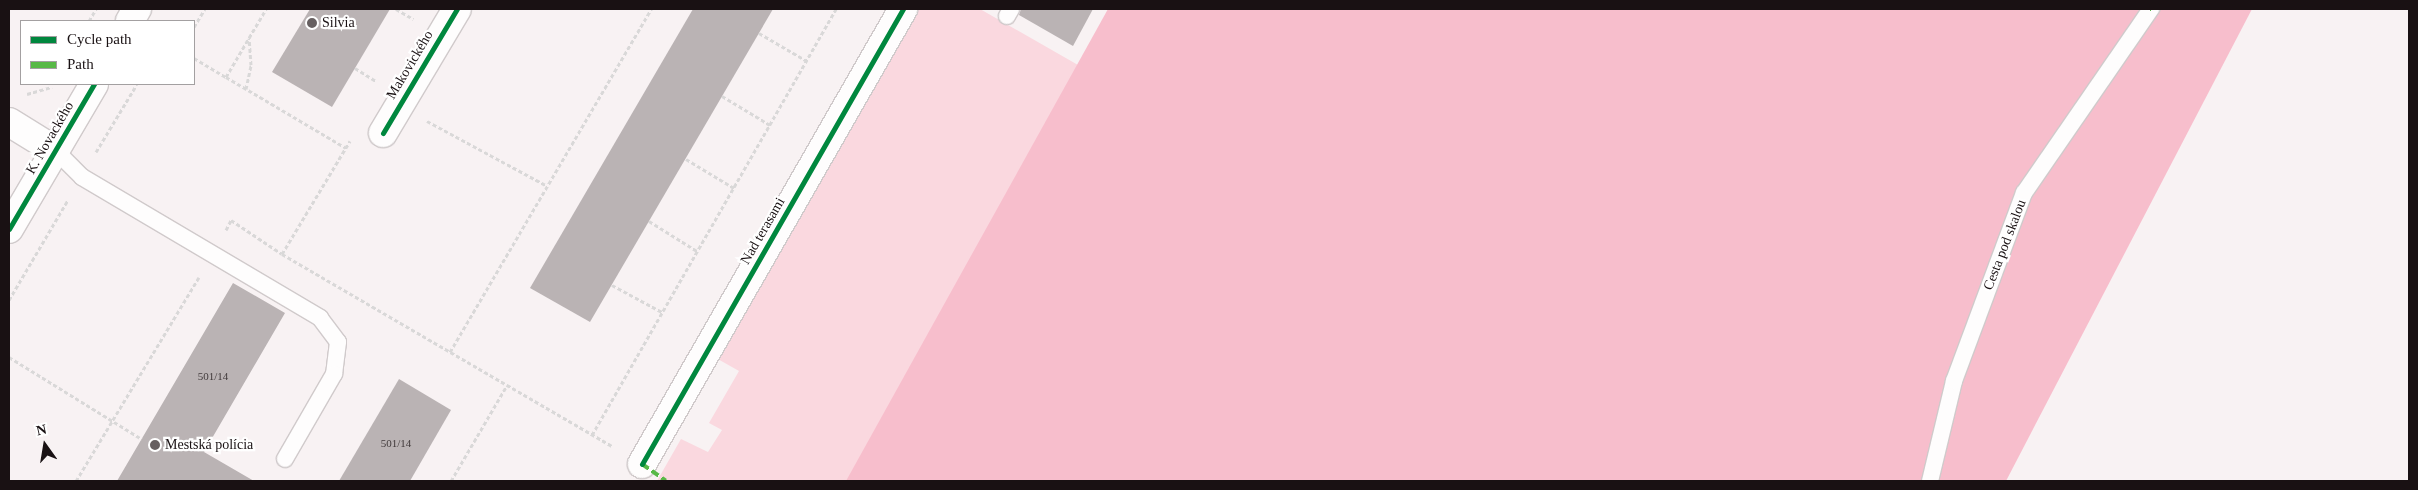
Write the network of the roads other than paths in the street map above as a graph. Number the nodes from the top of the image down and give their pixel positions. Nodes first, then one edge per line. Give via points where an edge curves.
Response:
1 (137, 9) edge
2 (457, 9) edge
3 (903, 9) edge
4 (2151, 9) edge
5 (131, 20) edge
6 (93, 85) edge
7 (9, 122) edge
8 (383, 134) road end
9 (56, 151) junction
10 (9, 229) edge
11 (285, 459) dead end
12 (642, 464) road end
13 (1930, 481) edge

1 - 5 street
2 - 8 street, Makovického
3 - 12 street, Nad terasami
4 - 13 lane, Cesta pod skalou via 2024,193 1954,381
6 - 9 street, K. Novackého
7 - 9 street
9 - 10 street, K. Novackého
9 - 11 lane via 82,177 320,318 338,342 334,374

